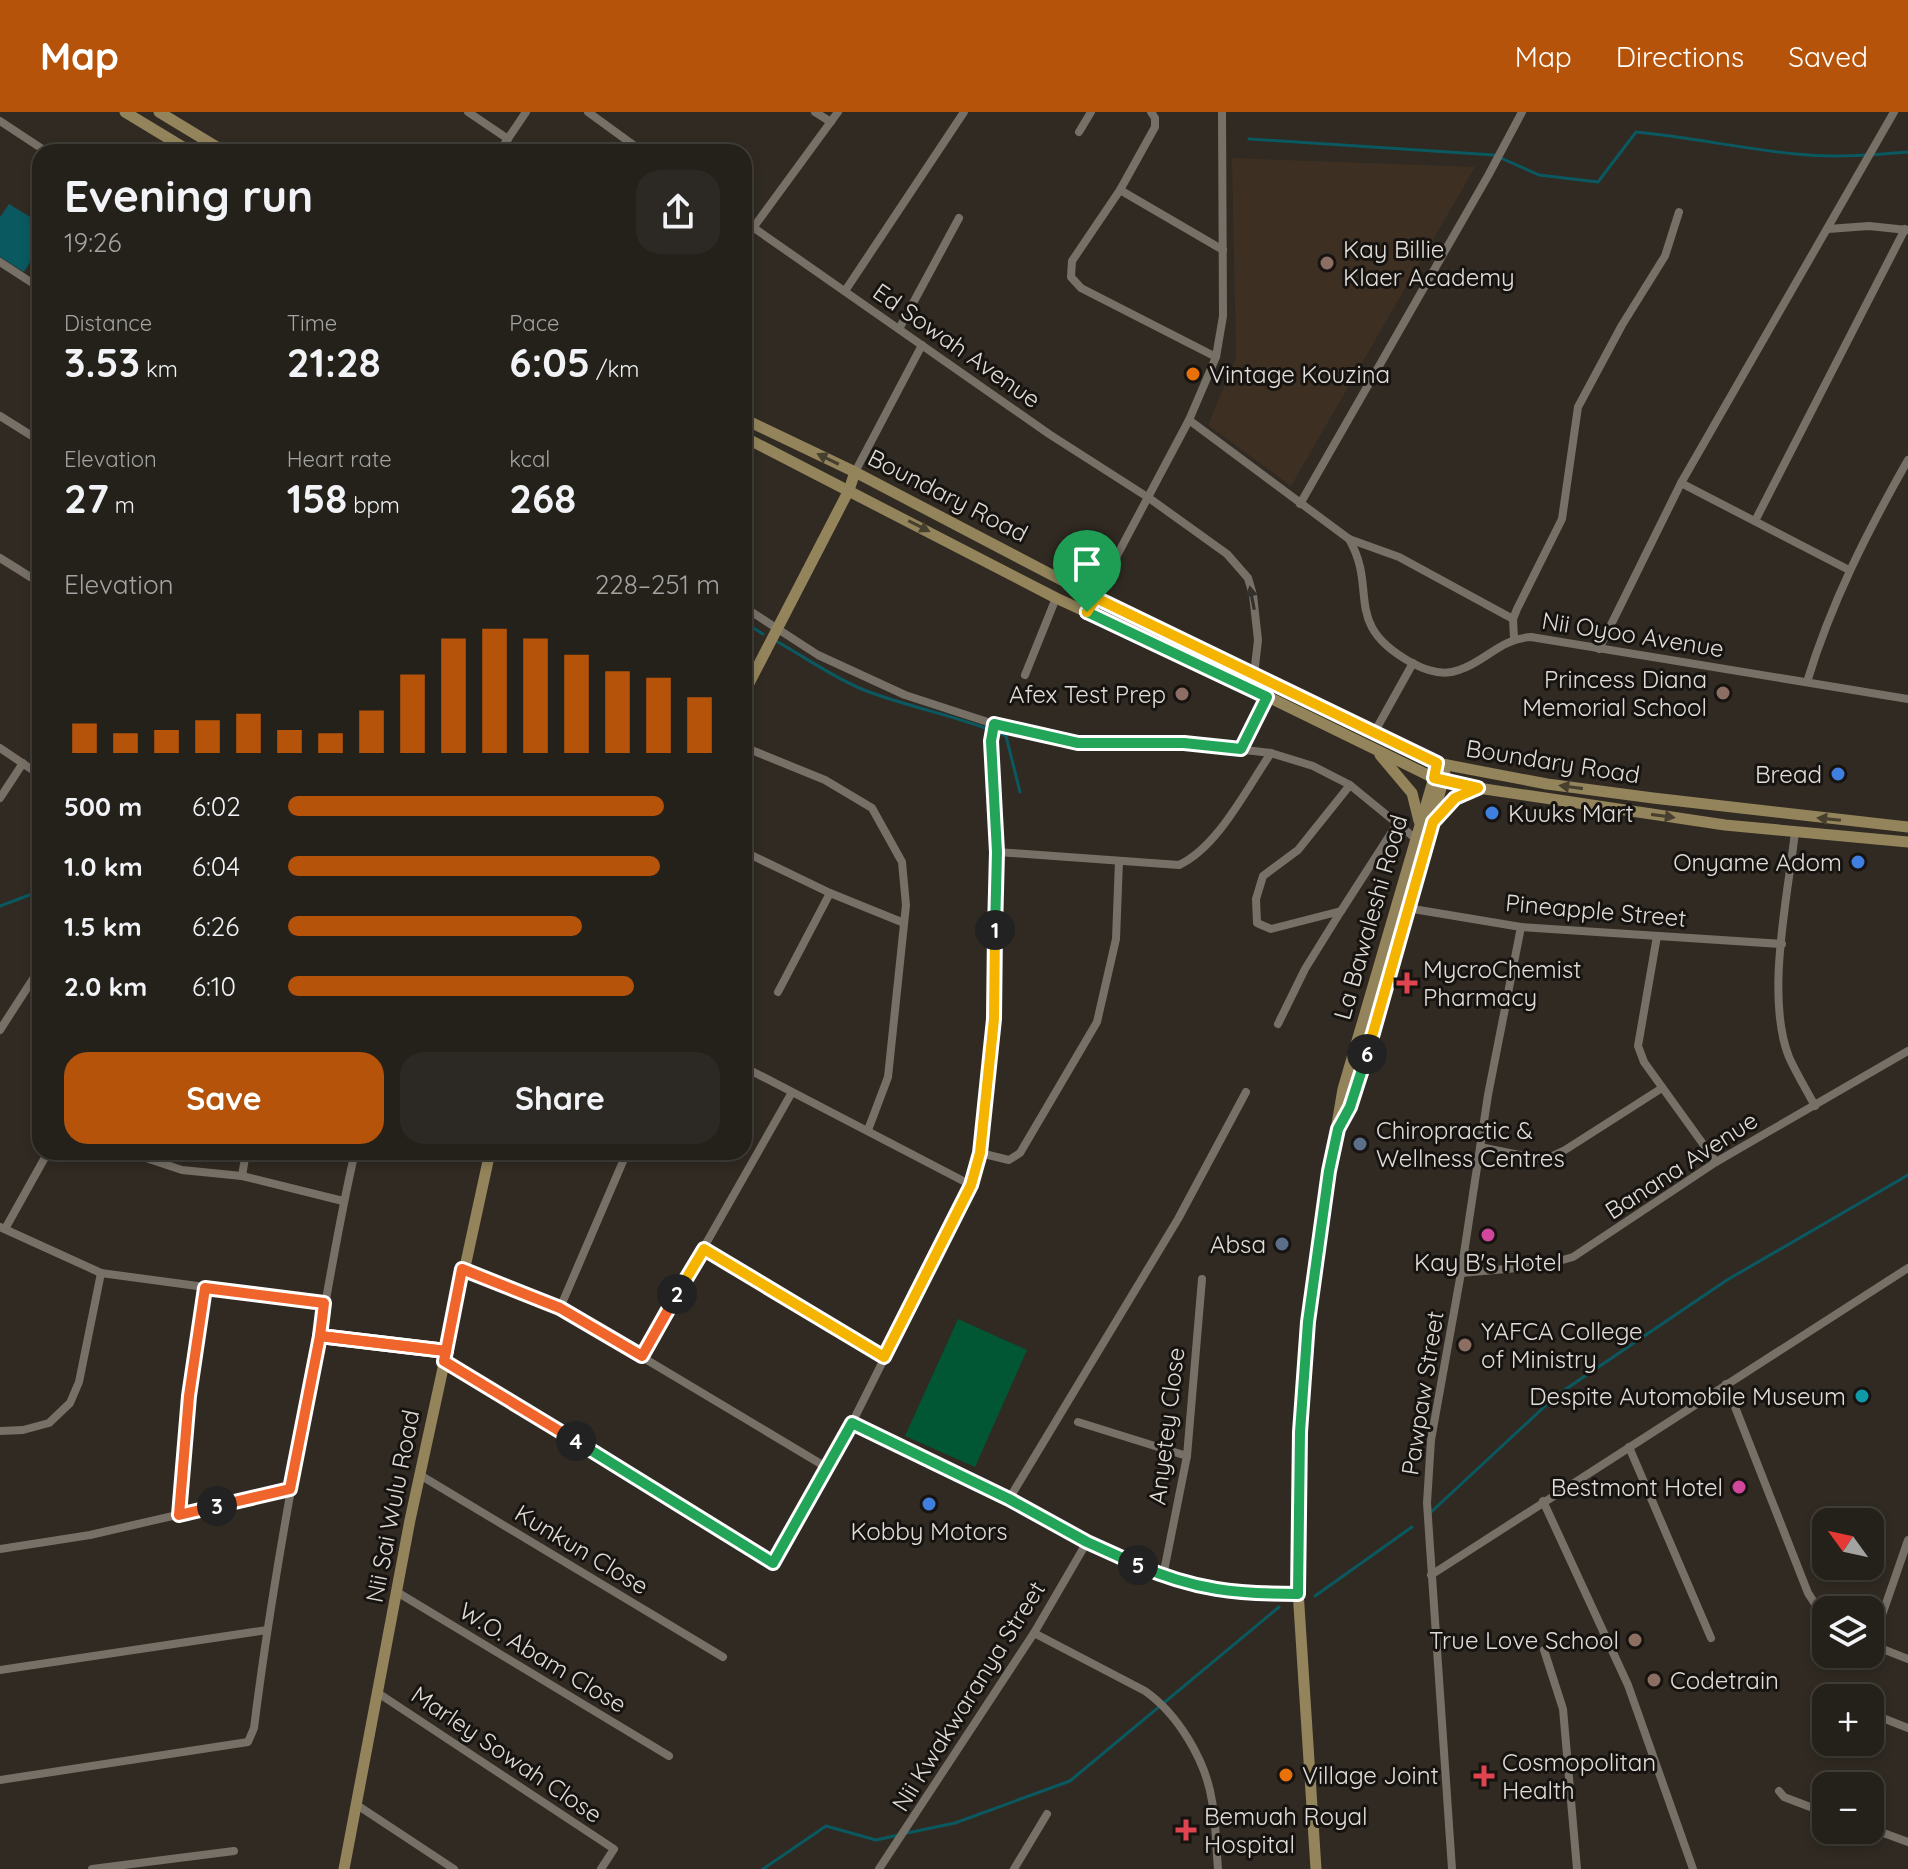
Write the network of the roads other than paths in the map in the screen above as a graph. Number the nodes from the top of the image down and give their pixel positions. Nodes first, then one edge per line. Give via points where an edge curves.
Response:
1 (125, 112) edge
2 (159, 112) edge
3 (468, 112) edge
4 (526, 112) edge
5 (588, 112) edge
6 (815, 112) edge
7 (838, 112) edge
8 (964, 112) edge
9 (1091, 112) edge
10 (1151, 112) edge
11 (1222, 112) edge
12 (1522, 112) edge
13 (1894, 112) edge
14 (0, 121) edge
15 (831, 122) junction
16 (1079, 132) dead end
17 (508, 139) junction
18 (35, 144) edge
19 (178, 144) edge
20 (212, 144) edge
21 (505, 144) edge
22 (632, 144) edge
23 (1120, 190) junction
24 (1679, 212) dead end
25 (959, 218) dead end
26 (753, 228) joint
27 (1828, 229) junction
28 (1906, 230) edge
29 (1223, 250) junction
30 (0, 262) edge
31 (32, 283) edge
32 (845, 291) junction
33 (899, 329) junction
34 (922, 345) junction
35 (1216, 357) junction
36 (0, 416) edge
37 (1189, 420) junction
38 (752, 423) edge
39 (32, 436) edge
40 (752, 441) edge
41 (1908, 460) edge
42 (855, 472) junction
43 (1681, 483) junction
44 (849, 490) junction
45 (1149, 498) junction
46 (1300, 504) junction
47 (1755, 521) junction
48 (1349, 539) junction
49 (0, 558) edge
50 (1849, 570) junction
51 (32, 578) edge
52 (1056, 598) junction
53 (1096, 598) junction
54 (752, 612) edge
55 (1087, 612) junction
56 (1513, 619) junction
57 (778, 628) junction
58 (1514, 638) junction
59 (1599, 649) junction
60 (1413, 663) junction
61 (1025, 675) dead end
62 (1254, 675) junction
63 (752, 678) edge
64 (1807, 682) junction
65 (1267, 697) junction
66 (1908, 699) edge
67 (994, 726) junction
68 (1374, 733) junction
69 (0, 748) edge
70 (1241, 749) junction
71 (1374, 749) junction
72 (752, 750) edge
73 (1271, 753) junction
74 (23, 763) junction
75 (1442, 765) junction
76 (32, 769) edge
77 (1438, 780) junction
78 (1350, 785) junction
79 (1478, 788) junction
80 (0, 798) edge
81 (1433, 822) junction
82 (1420, 823) junction
83 (1397, 824) junction
84 (1908, 825) edge
85 (1795, 832) junction
86 (1416, 839) junction
87 (1907, 842) edge
88 (997, 852) junction
89 (752, 855) edge
90 (1119, 861) junction
91 (830, 893) junction
92 (1407, 908) junction
93 (1341, 911) junction
94 (904, 923) junction
95 (1521, 927) junction
96 (1657, 936) junction
97 (1782, 944) junction
98 (32, 980) edge
99 (778, 992) dead end
100 (1278, 1024) dead end
101 (0, 1030) edge
102 (1908, 1051) edge
103 (752, 1072) edge
104 (1662, 1088) junction
105 (1246, 1092) dead end
106 (791, 1094) junction
107 (1815, 1106) junction
108 (1338, 1129) junction
109 (868, 1130) junction
110 (1480, 1147) junction
111 (980, 1153) junction
112 (43, 1160) edge
113 (152, 1160) edge
114 (245, 1160) edge
115 (353, 1160) edge
116 (488, 1160) edge
117 (624, 1160) edge
118 (158, 1162) joint
119 (1716, 1162) junction
120 (242, 1176) junction
121 (971, 1185) junction
122 (343, 1201) junction
123 (2, 1228) edge
124 (704, 1249) junction
125 (1908, 1268) edge
126 (462, 1269) junction
127 (101, 1273) junction
128 (1461, 1273) junction
129 (1202, 1279) dead end
130 (205, 1288) junction
131 (324, 1303) junction
132 (560, 1308) junction
133 (320, 1336) junction
134 (445, 1356) junction
135 (642, 1356) junction
136 (884, 1357) junction
137 (1726, 1384) junction
138 (1078, 1422) dead end
139 (852, 1423) junction
140 (0, 1431) edge
141 (1629, 1447) junction
142 (1187, 1456) junction
143 (826, 1467) junction
144 (420, 1475) junction
145 (290, 1489) junction
146 (1009, 1499) junction
147 (1543, 1501) junction
148 (179, 1515) junction
149 (1908, 1540) edge
150 (1087, 1542) junction
151 (0, 1549) edge
152 (1431, 1575) junction
153 (1163, 1576) junction
154 (397, 1592) junction
155 (1298, 1594) junction
156 (1812, 1599) edge
157 (1884, 1607) edge
158 (267, 1630) junction
159 (1034, 1633) junction
160 (1711, 1638) dead end
161 (1884, 1649) edge
162 (1544, 1650) dead end
163 (723, 1657) dead end
164 (1908, 1659) edge
165 (0, 1670) edge
166 (378, 1693) junction
167 (1884, 1719) edge
168 (1908, 1728) edge
169 (669, 1756) dead end
170 (0, 1780) edge
171 (1779, 1791) dead end
172 (357, 1805) junction
173 (1812, 1808) edge
174 (1047, 1814) dead end
175 (1884, 1833) edge
176 (1908, 1842) edge
177 (234, 1851) dead end
178 (92, 1869) edge
179 (344, 1869) edge
180 (454, 1869) edge
181 (601, 1869) edge
182 (879, 1869) edge
183 (1014, 1869) edge
184 (1218, 1869) edge
185 (1316, 1869) edge
186 (1452, 1869) edge
187 (1577, 1869) edge
188 (1693, 1869) edge

1 - 19 main road
2 - 20 main road
3 - 17 street
4 - 17 street
5 - 22 street
6 - 15 street
7 - 15 street
8 - 32 street
9 - 16 street
10 - 23 street via 1155,127
11 - 29 street
12 - 46 street
13 - 27 street
14 - 18 street
15 - 26 street
17 - 21 street
23 - 29 street
23 - 35 street via 1072,261 1071,277 1081,288
24 - 56 street via 1665,256 1578,407 1562,519
25 - 33 street
26 - 32 street, Ed Sowah Avenue
27 - 28 street
27 - 43 street
28 - 47 street
29 - 35 street via 1223,316
30 - 31 street
32 - 33 street, Ed Sowah Avenue
33 - 34 street, Ed Sowah Avenue
34 - 42 street
34 - 45 street, Ed Sowah Avenue
35 - 37 street
36 - 39 street
37 - 45 street
37 - 46 street
42 -> 38 main road, Boundary Road
40 - 44 main road, Boundary Road
41 - 50 street
42 - 44 main road
42 - 53 main road, Boundary Road
43 - 47 street
43 - 59 street
44 -> 52 main road, Boundary Road
44 - 57 main road
45 - 53 street
62 -> 45 street, Ed Sowah Avenue via 1258,640 1248,578 1227,554
46 - 48 street
47 - 50 street
48 - 56 street via 1399,557
48 - 60 street, Nii Oyoo Avenue via 1372,630
49 - 51 street
50 - 64 street via 1822,630
52 - 55 main road, Boundary Road
52 - 61 street
53 - 55 street
53 - 62 main road, Boundary Road
54 - 57 street
55 - 65 main road, Boundary Road
56 - 58 street
57 - 63 main road
57 - 67 street via 818,655 905,695
58 - 59 street, Nii Oyoo Avenue
58 - 60 street, Nii Oyoo Avenue via 1457,671 1433,672
59 - 64 street, Nii Oyoo Avenue
60 - 68 street
62 - 68 main road, Boundary Road
64 - 66 street, Nii Oyoo Avenue
65 - 70 street
65 - 71 main road, Boundary Road
67 - 70 street via 1078,743
67 - 88 street
68 - 75 main road, Boundary Road
69 - 74 street
70 - 73 street
71 - 77 main road, Boundary Road
71 - 82 main road via 1412,793
72 - 94 street via 825,780 872,808 902,862
73 - 78 street
73 - 90 street via 1227,818 1190,860 1179,865
74 - 76 street
74 - 80 street
75 - 77 main road, La Bawaleshi Road
84 -> 75 main road, Boundary Road via 1667,800
77 - 79 main road, Boundary Road
77 - 81 main road, La Bawaleshi Road
77 - 82 main road, La Bawaleshi Road
78 - 83 street
78 - 93 street via 1298,850 1263,876 1256,899 1257,923 1271,929
79 - 81 main road via 1455,798
79 -> 85 main road, Boundary Road
81 - 92 main road, La Bawaleshi Road
82 - 86 main road, La Bawaleshi Road
83 - 86 street
83 - 93 street
84 - 87 main road
85 - 87 main road, Boundary Road
85 - 97 street
86 - 108 main road, La Bawaleshi Road via 1343,1089
88 - 90 street
88 - 111 street via 994,1019
89 - 91 street
90 - 111 street via 1116,939 1092,1034 1020,1153 1009,1160
91 - 94 street
91 - 99 street
92 - 95 street, Pineapple Street
92 - 108 main road, La Bawaleshi Road via 1365,1061
93 - 100 street
94 - 109 street via 888,1077
95 - 96 street, Pineapple Street
95 - 110 street, Pawpaw Street
96 - 97 street, Pineapple Street
96 - 104 street via 1638,1046
97 - 107 street via 1782,1028 1789,1055
98 - 101 street
102 - 107 street, Banana Avenue
103 - 106 street
104 - 110 street via 1544,1160
104 - 119 street
105 - 146 street via 1178,1219
106 - 109 street
106 - 124 street
107 - 119 street, Banana Avenue
108 - 155 main road, La Bawaleshi Road via 1308,1322
109 - 121 street
110 - 128 street, Pawpaw Street
111 - 121 street
112 - 123 street
113 - 118 street
114 - 120 street
115 - 122 street
116 - 126 main road, Nii Sai Wulu Road
117 - 132 street
118 - 120 street
119 - 128 street, Banana Avenue via 1573,1257 1541,1266
120 - 122 street
121 - 136 street
122 - 131 street
123 - 127 street
124 - 135 street
124 - 136 street
125 - 137 street
126 - 132 street
126 - 134 main road, Nii Sai Wulu Road
127 - 130 street
127 - 140 street via 70,1403 49,1423
128 - 152 street, Pawpaw Street via 1431,1440
129 - 142 street, Anyetey Close
130 - 131 street
130 - 148 street
131 - 133 street
132 - 135 street
133 - 134 street
133 - 145 street
134 - 143 street via 773,1563
134 - 144 main road, Nii Sai Wulu Road
135 - 143 street
136 - 139 street
137 - 141 street
137 - 156 street
138 - 142 street
139 - 143 street
139 - 146 street
141 - 147 street
141 - 160 street
142 - 153 street, Anyetey Close
144 - 154 main road, Nii Sai Wulu Road
144 - 163 street, Kunkun Close
145 - 148 street
145 - 158 street
146 - 150 street
147 - 152 street
147 - 188 street via 1628,1685
148 - 151 street
149 - 157 street
150 - 153 street
150 - 159 street, Nii Kwakwaranya Street
152 - 186 street, Pawpaw Street
153 - 155 street via 1209,1589
154 - 166 main road, Nii Sai Wulu Road
154 - 169 street, W.O. Abam Close
155 - 185 main road, La Bawaleshi Road
158 - 165 street
158 - 170 street via 248,1742
159 - 182 street, Nii Kwakwaranya Street
159 - 184 street via 1145,1691 1168,1712 1199,1761 1212,1798
161 - 164 street
162 - 187 street via 1563,1709
166 - 172 main road, Nii Sai Wulu Road
166 - 181 street, Marley Sowah Close via 614,1849
167 - 168 street
171 - 173 street
172 - 179 main road, Nii Sai Wulu Road
172 - 180 street
174 - 183 street
175 - 176 street
177 - 178 street

